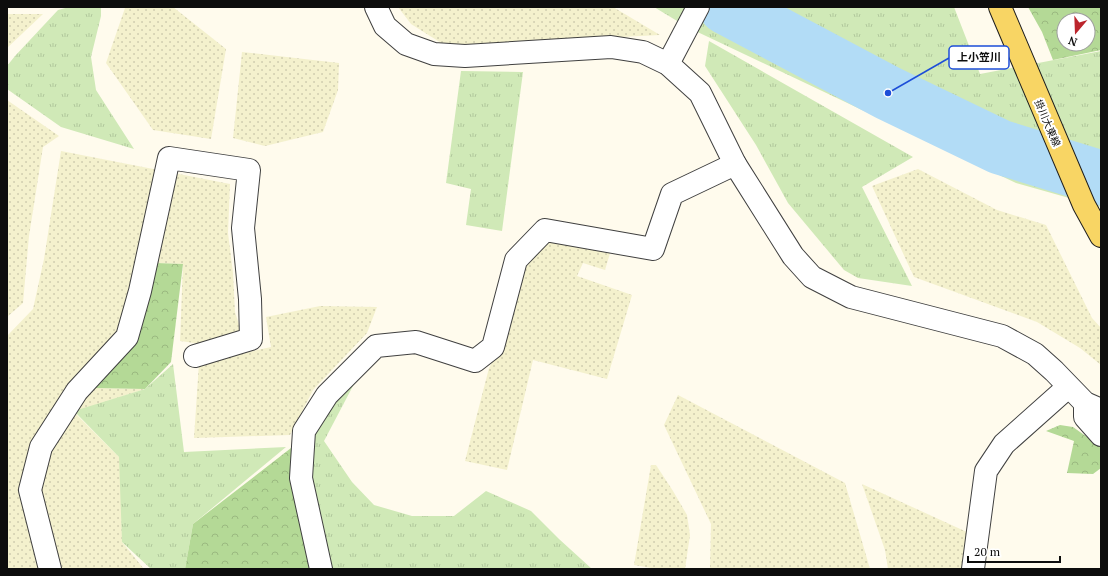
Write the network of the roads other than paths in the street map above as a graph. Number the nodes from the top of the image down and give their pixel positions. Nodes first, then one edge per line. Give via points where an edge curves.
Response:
1 (376, 7) edge
2 (698, 7) edge
3 (1000, 7) edge
4 (668, 64) junction
5 (735, 164) junction
6 (1101, 236) edge
7 (195, 356) dead end
8 (1068, 387) junction
9 (1093, 406) edge
10 (1101, 435) edge
11 (50, 569) edge
12 (321, 569) edge
13 (972, 569) edge

1 - 4 street via 385,26 406,44 434,54 465,56 611,47 643,52
2 - 4 street
3 - 6 main road, 掛川大東線 via 1084,205
4 - 5 street via 700,93
5 - 8 street via 792,256 812,277 851,297 1002,336 1035,354
5 - 12 street via 672,194 653,249 545,230 516,260 493,347 475,360 416,342 376,346 327,395 304,432 301,478
7 - 11 street via 251,339 250,299 242,228 249,170 169,158 127,338 77,391 41,447 30,490
8 - 9 street
8 - 13 street via 1004,444 986,471
9 - 10 street via 1085,417

